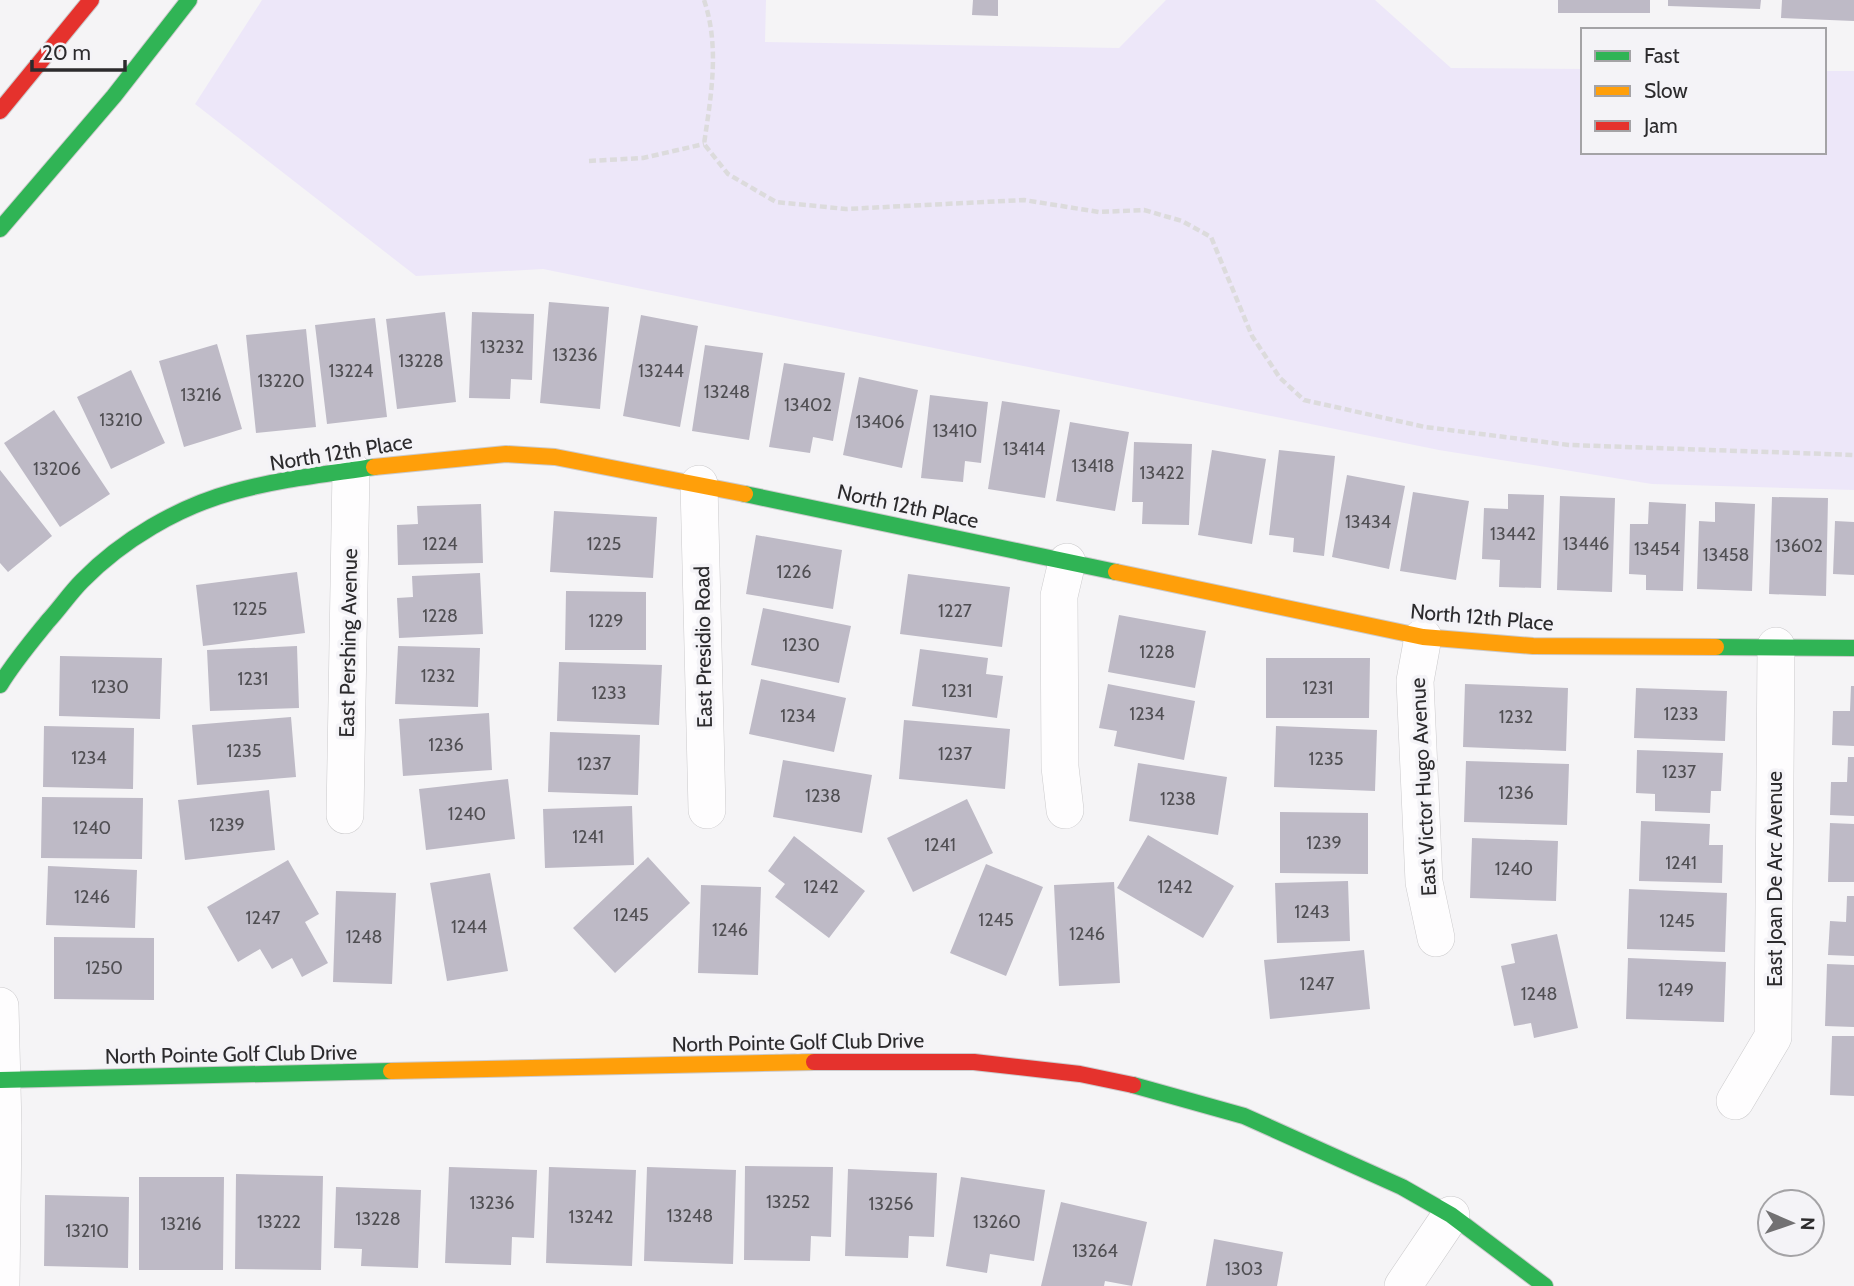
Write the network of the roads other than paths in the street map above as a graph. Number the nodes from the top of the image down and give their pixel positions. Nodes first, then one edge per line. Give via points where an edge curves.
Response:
1 (91, 0) edge
2 (189, 0) edge
3 (0, 111) edge
4 (0, 229) edge
5 (351, 470) junction
6 (699, 484) junction
7 (1067, 562) junction
8 (1423, 636) junction
9 (1776, 646) junction
10 (1854, 648) edge
11 (0, 685) edge
12 (707, 810) dead end
13 (1065, 810) dead end
14 (345, 815) dead end
15 (1436, 938) dead end
16 (0, 1006) edge
17 (1, 1080) edge
18 (1735, 1101) dead end
19 (1451, 1215) junction
20 (1, 1286) edge
21 (1403, 1286) edge
22 (1545, 1286) edge

1 - 3 street
2 - 4 street
5 - 6 street, North 12th Place via 506,454 555,457
5 - 11 street, North 12th Place via 233,492 157,524 83,580
5 - 14 street, East Pershing Avenue
6 - 7 street, North 12th Place
6 - 12 street, East Presidio Road
7 - 8 street, North 12th Place
7 - 13 street via 1059,596 1060,767
8 - 9 street, North 12th Place via 1533,646
8 - 15 street, East Victor Hugo Avenue via 1415,681 1424,882
9 - 10 street, North 12th Place
9 - 18 street, East Joan De Arc Avenue via 1773,1037
16 - 17 street
17 - 19 street, North Pointe Golf Club Drive via 974,1062 1080,1074 1244,1116 1402,1187
17 - 20 street
19 - 21 street
19 - 22 street, North Pointe Golf Club Drive

